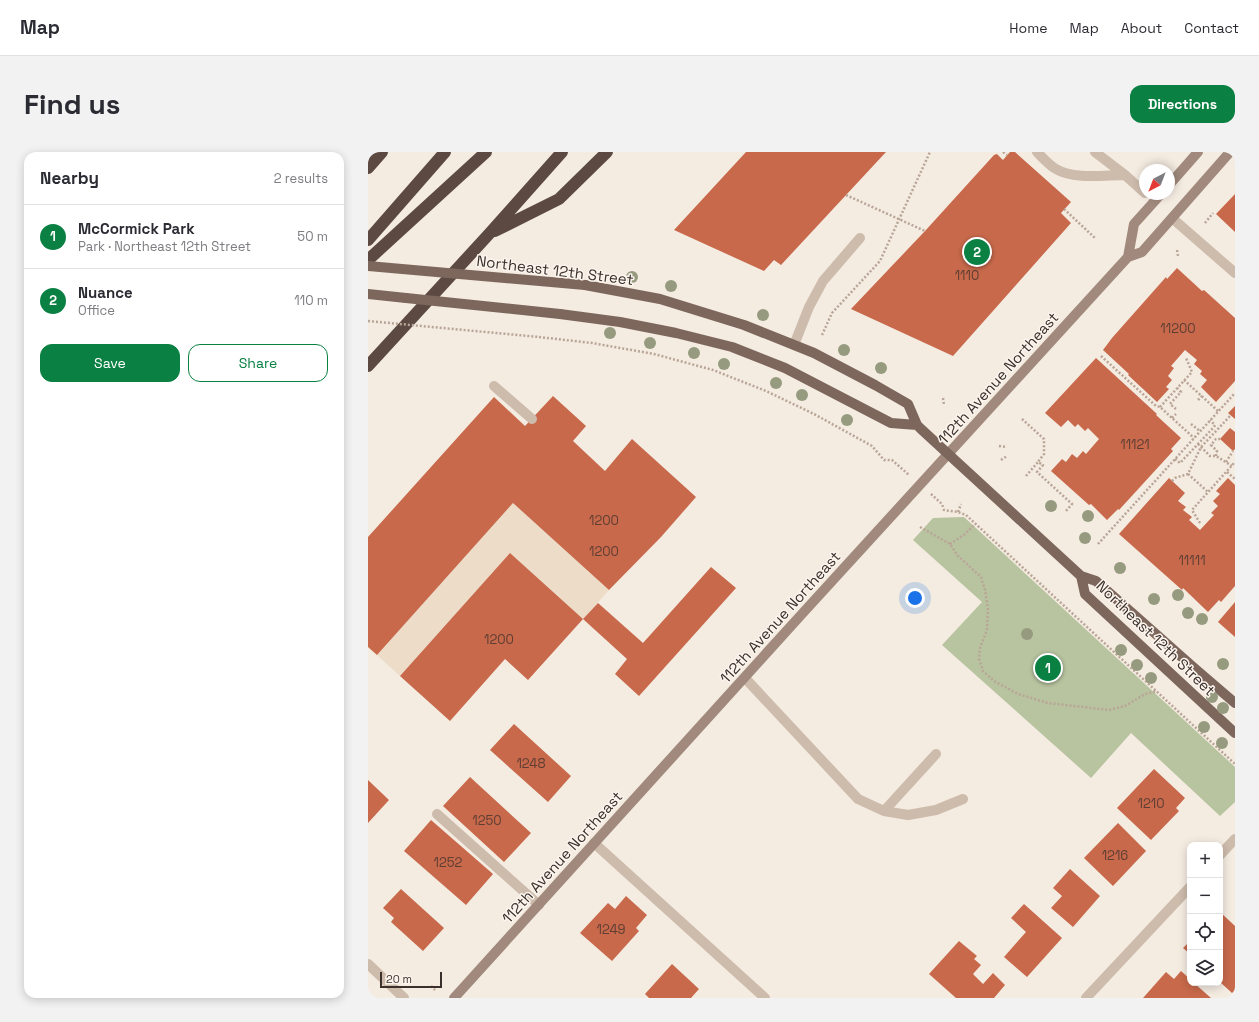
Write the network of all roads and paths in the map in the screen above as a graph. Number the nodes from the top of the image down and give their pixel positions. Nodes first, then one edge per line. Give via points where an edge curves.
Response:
1 (382, 152) edge
2 (445, 152) edge
3 (486, 152) edge
4 (562, 152) edge
5 (607, 152) edge
6 (930, 152) edge
7 (1004, 152) edge
8 (1037, 152) edge
9 (1095, 152) edge
10 (1198, 152) edge
11 (1230, 152) edge
12 (1007, 156) dead end
13 (368, 168) edge
14 (1125, 175) junction
15 (1175, 178) edge
16 (1139, 187) edge
17 (846, 195) dead end
18 (1155, 200) edge
19 (1064, 209) dead end
20 (1213, 213) dead end
21 (1172, 218) junction
22 (900, 219) junction
23 (1205, 223) dead end
24 (925, 231) dead end
25 (489, 234) junction
26 (860, 238) dead end
27 (1095, 238) dead end
28 (368, 240) edge
29 (1177, 250) dead end
30 (1178, 256) dead end
31 (1128, 257) junction
32 (368, 260) edge
33 (368, 266) edge
34 (1235, 273) edge
35 (368, 294) edge
36 (368, 321) edge
37 (822, 335) dead end
38 (794, 345) junction
39 (1101, 356) dead end
40 (1186, 358) dead end
41 (368, 366) edge
42 (1184, 380) junction
43 (494, 386) dead end
44 (1177, 388) junction
45 (1235, 393) edge
46 (1202, 396) junction
47 (943, 398) dead end
48 (1198, 400) dead end
49 (944, 405) dead end
50 (1160, 407) junction
51 (1176, 409) dead end
52 (1218, 411) junction
53 (1176, 414) dead end
54 (1231, 416) dead end
55 (1172, 418) junction
56 (532, 419) dead end
57 (1022, 419) dead end
58 (1210, 420) junction
59 (1191, 424) dead end
60 (917, 425) junction
61 (1200, 431) junction
62 (1194, 438) junction
63 (1220, 439) dead end
64 (1198, 444) junction
65 (999, 446) dead end
66 (1007, 447) dead end
67 (1202, 447) junction
68 (1233, 451) dead end
69 (949, 454) junction
70 (1007, 456) dead end
71 (1216, 456) junction
72 (1175, 459) junction
73 (892, 460) dead end
74 (1001, 460) dead end
75 (1038, 462) junction
76 (1226, 462) junction
77 (1235, 462) edge
78 (1232, 466) junction
79 (1227, 472) junction
80 (1188, 474) junction
81 (1026, 476) dead end
82 (1235, 479) edge
83 (1172, 481) dead end
84 (1208, 492) junction
85 (942, 504) dead end
86 (960, 504) dead end
87 (958, 512) junction
88 (1065, 512) dead end
89 (1200, 523) dead end
90 (975, 524) junction
91 (920, 527) dead end
92 (950, 544) junction
93 (1098, 544) dead end
94 (1081, 576) junction
95 (745, 678) junction
96 (1155, 690) junction
97 (1235, 703) edge
98 (1235, 733) edge
99 (936, 754) dead end
100 (1235, 764) edge
101 (963, 799) dead end
102 (884, 811) junction
103 (437, 814) dead end
104 (1235, 839) edge
105 (594, 843) junction
106 (1223, 852) edge
107 (1187, 890) edge
108 (539, 905) junction
109 (368, 964) edge
110 (431, 986) dead end
111 (434, 990) dead end
112 (404, 998) edge
113 (454, 998) edge
114 (765, 998) edge
115 (1086, 998) edge

1 - 13 highway
2 - 28 highway
3 - 32 highway
4 - 25 highway
5 - 25 highway via 559,199
6 - 22 path
7 - 12 path
8 - 14 street via 1056,169 1071,174
9 - 14 street
10 - 15 main road
11 - 21 main road, 112th Avenue Northeast
14 - 16 street
17 - 22 path
18 - 31 main road via 1134,224
19 - 27 path
20 - 23 path
21 - 31 main road, 112th Avenue Northeast via 1142,252
21 - 34 street
22 - 24 path
22 - 37 path via 880,261 832,313
25 - 41 highway
26 - 38 street via 822,281
29 - 30 path
31 - 69 main road, 112th Avenue Northeast
33 - 38 main road, Northeast 12th Street, bridge via 585,285 660,299 744,325
35 - 60 main road, bridge via 560,314 676,333 732,347 785,368 891,423
36 - 73 path, bridge via 592,342 654,354 713,370 766,391 872,446 884,460
38 - 60 main road, Northeast 12th Street via 828,360 908,404
39 - 50 path
40 - 42 path via 1192,372
42 - 44 path
42 - 46 path
43 - 56 street
44 - 50 path
44 - 51 path via 1181,392 1170,404
45 - 52 path
46 - 48 path
46 - 52 path
47 - 49 path
50 - 55 path
52 - 58 path
53 - 55 path
54 - 67 path
55 - 62 path
57 - 75 path via 1044,440 1044,454
58 - 61 path
58 - 64 path via 1216,425
59 - 61 path
60 - 69 main road, Northeast 12th Street
61 - 62 path
62 - 72 path
63 - 71 path via 1216,439 1211,445 1216,451
64 - 67 path
64 - 72 path via 1180,463
65 - 66 path
67 - 71 path via 1210,456
67 - 80 path
68 - 76 path
69 - 94 main road, Northeast 12th Street
69 - 95 main road, 112th Avenue Northeast
70 - 74 path
71 - 76 path
72 - 93 path
75 - 81 path
75 - 88 path via 1042,466 1037,472 1072,504
76 - 78 path
77 - 78 path
78 - 79 path
79 - 82 path
79 - 84 path
80 - 83 path
80 - 84 path
84 - 89 path via 1192,510
85 - 87 path via 944,510
86 - 87 path
87 - 90 path
90 - 92 path
90 - 96 path
91 - 92 path
92 - 96 path via 958,556 981,578 986,590 987,630 979,659 983,671 994,681 1018,694 1048,703 1110,710 1125,706
94 - 97 main road, Northeast 12th Street via 1096,581
94 - 98 main road, Northeast 12th Street via 1085,594
95 - 102 street via 858,799
95 - 105 main road, 112th Avenue Northeast
96 - 100 path
99 - 102 street
101 - 102 street via 936,810 908,815
103 - 108 street
104 - 106 street
105 - 108 main road, 112th Avenue Northeast
105 - 114 street
107 - 115 street
108 - 113 main road, 112th Avenue Northeast
109 - 112 street
110 - 111 path

